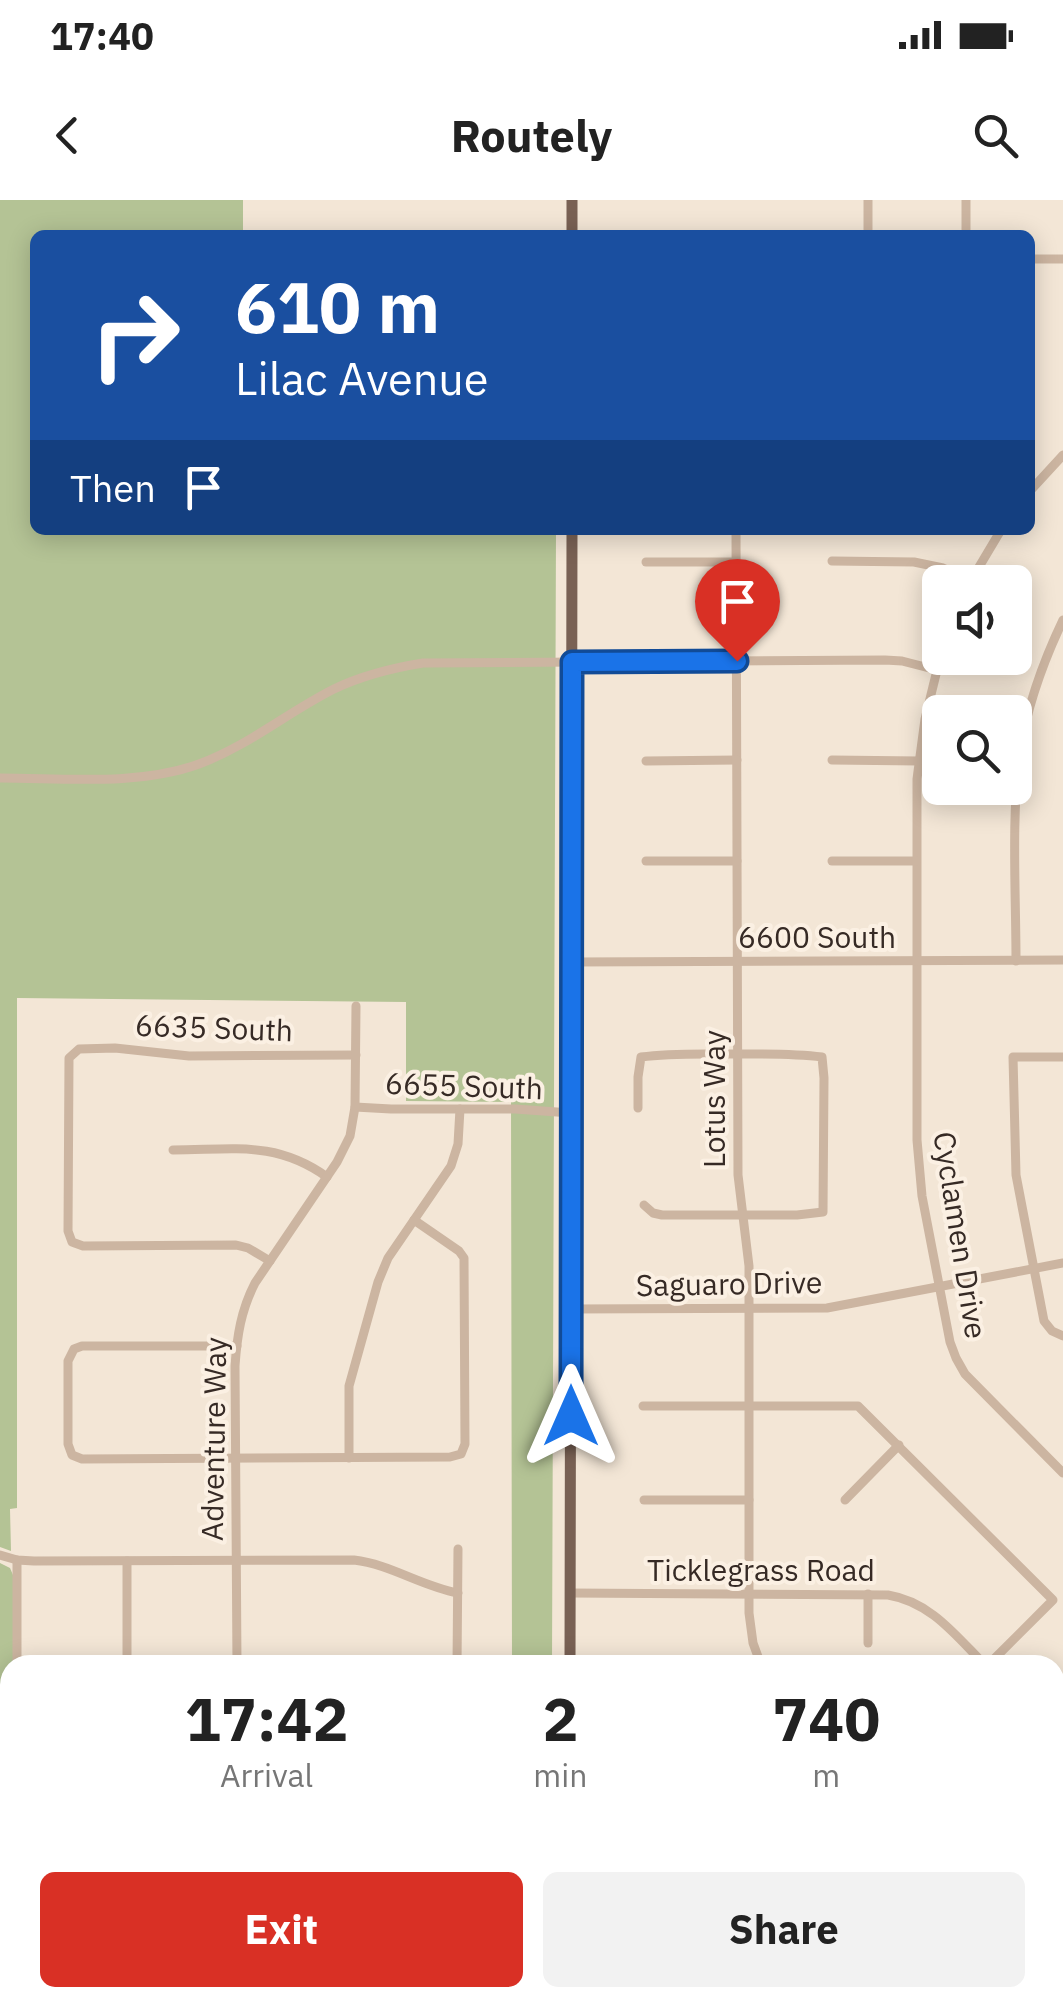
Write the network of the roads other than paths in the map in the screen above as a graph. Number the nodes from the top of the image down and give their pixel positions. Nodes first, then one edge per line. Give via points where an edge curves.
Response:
1 (572, 200) edge
2 (868, 200) edge
3 (966, 200) edge
4 (572, 230) edge
5 (868, 230) edge
6 (966, 230) edge
7 (1035, 259) edge
8 (1063, 259) edge
9 (1063, 455) edge
10 (1035, 486) edge
11 (572, 535) edge
12 (736, 535) edge
13 (999, 535) edge
14 (832, 561) dead end
15 (646, 562) dead end
16 (736, 562) junction
17 (928, 565) edge
18 (981, 565) edge
19 (1063, 620) edge
20 (737, 661) junction
21 (572, 662) junction
22 (922, 667) edge
23 (935, 675) edge
24 (737, 760) junction
25 (832, 760) dead end
26 (646, 761) dead end
27 (918, 762) junction
28 (0, 778) edge
29 (916, 860) junction
30 (646, 861) dead end
31 (738, 861) junction
32 (832, 861) dead end
33 (1016, 960) junction
34 (1063, 960) edge
35 (917, 961) junction
36 (572, 962) junction
37 (738, 962) junction
38 (356, 1006) dead end
39 (738, 1054) junction
40 (356, 1055) junction
41 (1063, 1058) edge
42 (355, 1107) junction
43 (638, 1108) dead end
44 (460, 1109) junction
45 (571, 1113) junction
46 (173, 1150) dead end
47 (327, 1176) junction
48 (644, 1205) dead end
49 (744, 1216) junction
50 (414, 1220) junction
51 (270, 1261) junction
52 (1063, 1263) edge
53 (1033, 1269) junction
54 (940, 1286) junction
55 (571, 1309) junction
56 (750, 1310) junction
57 (1063, 1336) edge
58 (236, 1346) junction
59 (643, 1406) dead end
60 (749, 1406) junction
61 (898, 1445) junction
62 (1063, 1456) edge
63 (236, 1458) junction
64 (348, 1458) junction
65 (1055, 1465) junction
66 (1063, 1474) edge
67 (644, 1500) dead end
68 (750, 1500) junction
69 (846, 1500) dead end
70 (458, 1549) dead end
71 (0, 1555) edge
72 (17, 1560) junction
73 (236, 1560) junction
74 (127, 1561) junction
75 (458, 1593) junction
76 (570, 1593) junction
77 (750, 1594) junction
78 (868, 1594) junction
79 (868, 1644) dead end
80 (17, 1655) edge
81 (127, 1655) edge
82 (237, 1655) edge
83 (458, 1655) edge
84 (570, 1655) edge
85 (758, 1655) edge
86 (977, 1655) edge
87 (997, 1655) edge

1 - 4 main road
2 - 5 street
3 - 6 street
7 - 8 street
9 - 10 street
11 - 21 main road
12 - 16 street, Lotus Way
13 - 18 street
14 - 17 street
15 - 16 street
16 - 20 street, Lotus Way
19 - 33 street via 1040,672 1020,751
20 - 21 street
20 - 22 street via 894,660
20 - 24 street, Lotus Way
21 - 28 street via 392,668 338,687 227,752 186,768 128,778
21 - 36 main road
23 - 27 street, Cyclamen Drive
24 - 26 street
24 - 31 street, Lotus Way
25 - 27 street
27 - 29 street, Cyclamen Drive
29 - 32 street
29 - 35 street, Cyclamen Drive
30 - 31 street
31 - 37 street, Lotus Way
33 - 34 street, 6600 South
33 - 35 street, 6600 South
35 - 37 street, 6600 South
35 - 54 street, Cyclamen Drive via 918,1154
36 - 37 street, 6600 South
36 - 45 main road
37 - 39 street, Lotus Way
38 - 40 street, Adventure Way
39 - 43 street via 641,1058
39 - 49 street, Lotus Way
39 - 49 street via 822,1057 824,1078 823,1212
40 - 42 street, Adventure Way
40 - 51 street, 6635 South via 189,1056 115,1048 72,1053 72,1242 236,1246
41 - 53 street via 1013,1058 1016,1175
42 - 44 street, 6655 South
42 - 47 street, Adventure Way via 346,1144
44 - 45 street, 6655 South
44 - 50 street via 453,1161
45 - 55 main road
46 - 47 street via 268,1150
47 - 51 street, Adventure Way
48 - 49 street via 662,1215
49 - 56 street, Lotus Way
50 - 64 street via 382,1270 357,1356
50 - 64 street via 464,1258 466,1444 450,1457
51 - 58 street, Adventure Way via 246,1302
52 - 53 street, Saguaro Drive
53 - 54 street, Saguaro Drive
53 - 57 street via 1044,1322
54 - 56 street, Saguaro Drive via 827,1308
54 - 65 street, Cyclamen Drive via 960,1366
55 - 56 street, Saguaro Drive
55 - 76 main road
56 - 60 street, Lotus Way
58 - 63 street, Adventure Way
58 - 63 street via 82,1346 68,1361 68,1444 74,1457
59 - 60 street
60 - 61 street via 858,1406
60 - 68 street, Lotus Way
61 - 69 street
61 - 87 street via 1053,1600
62 - 65 street
63 - 64 street
63 - 73 street, Adventure Way
65 - 66 street, Cyclamen Drive
67 - 68 street
68 - 77 street, Lotus Way
70 - 75 street
71 - 72 street
72 - 74 street
72 - 80 street
73 - 74 street
73 - 75 street via 366,1561
73 - 82 street, Adventure Way
74 - 81 street
75 - 83 street
76 - 77 street, Ticklegrass Road
76 - 84 main road
77 - 78 street, Ticklegrass Road
77 - 85 street, Lotus Way
78 - 79 street
78 - 86 street, Ticklegrass Road via 922,1606

